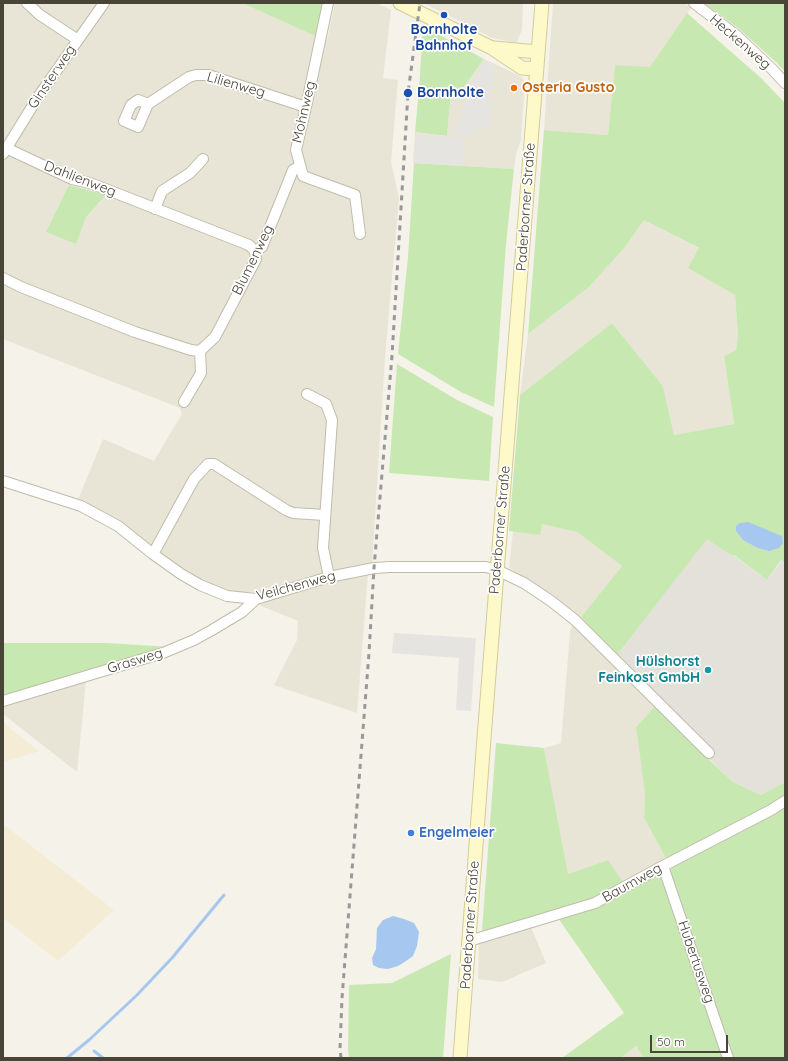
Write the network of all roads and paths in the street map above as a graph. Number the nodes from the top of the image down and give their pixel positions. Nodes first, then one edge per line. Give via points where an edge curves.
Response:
1 (27, 3) edge
2 (104, 3) edge
3 (328, 3) edge
4 (400, 3) edge
5 (542, 3) edge
6 (694, 3) edge
7 (78, 40) junction
8 (492, 48) junction
9 (538, 52) junction
10 (537, 69) junction
11 (785, 83) edge
12 (148, 104) dead end
13 (306, 107) junction
14 (4, 151) edge
15 (203, 159) dead end
16 (300, 166) junction
17 (155, 209) junction
18 (360, 234) dead end
19 (255, 251) junction
20 (3, 278) edge
21 (200, 351) junction
22 (307, 394) dead end
23 (184, 402) dead end
24 (3, 481) edge
25 (324, 515) junction
26 (153, 554) junction
27 (497, 570) junction
28 (329, 577) junction
29 (256, 599) junction
30 (3, 701) edge
31 (709, 753) dead end
32 (785, 801) edge
33 (663, 866) junction
34 (469, 941) junction
35 (460, 1058) edge
36 (728, 1058) edge

1 - 7 street via 40,15
2 - 7 street, Ginsterweg
3 - 13 street, Mohnweg
4 - 8 main road
5 - 9 main road, Paderborner Straße
6 - 11 street, Heckenweg via 736,35
7 - 14 street, Ginsterweg
8 - 9 main road
8 - 10 main road via 522,68
9 - 10 main road, Paderborner Straße
10 - 27 main road, Paderborner Straße
12 - 13 street, Lilienweg via 189,77 208,75
13 - 16 street, Mohnweg via 296,150
14 - 17 street, Dahlienweg
15 - 17 street via 190,173 162,191
16 - 18 street via 303,176 355,195
16 - 19 street, Blumenweg via 293,170 262,247
17 - 19 street, Dahlienweg via 249,245
19 - 21 street, Blumenweg via 256,259 215,336
20 - 21 street via 135,332
21 - 23 street via 201,373
22 - 25 street via 326,404 332,420
24 - 26 street, Veilchenweg via 81,506 118,526
25 - 26 street via 293,513 286,510 214,464 208,464 194,479
25 - 28 street via 323,548
26 - 29 street, Veilchenweg via 200,585 227,596
27 - 28 street, Veilchenweg via 486,567 390,567
27 - 31 street, Veilchenweg via 524,583 576,620
27 - 34 main road, Paderborner Straße
28 - 29 street, Veilchenweg
29 - 30 street, Grasweg via 242,612 212,630 164,653
32 - 33 street, Baumweg
33 - 34 street, Baumweg via 595,903
33 - 36 street, Hubertusweg
34 - 35 main road, Paderborner Straße

